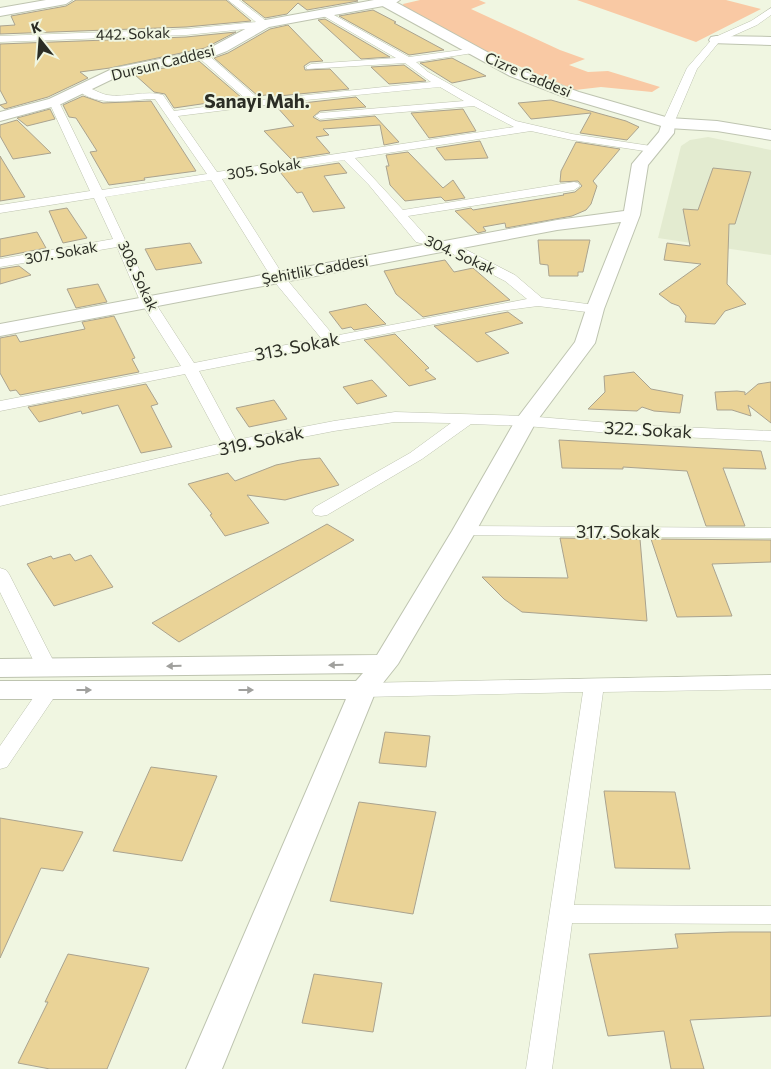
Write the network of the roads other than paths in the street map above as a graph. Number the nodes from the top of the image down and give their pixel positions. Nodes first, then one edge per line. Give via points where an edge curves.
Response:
1 (66, 0) edge
2 (234, 0) edge
3 (387, 1) edge
4 (771, 11) edge
5 (0, 12) edge
6 (325, 13) junction
7 (265, 24) junction
8 (0, 39) edge
9 (716, 40) junction
10 (771, 41) edge
11 (473, 50) junction
12 (202, 55) junction
13 (406, 59) junction
14 (311, 67) dead end
15 (442, 84) junction
16 (81, 88) junction
17 (54, 102) junction
18 (476, 103) junction
19 (257, 104) junction
20 (172, 114) junction
21 (320, 116) dead end
22 (0, 117) edge
23 (676, 124) junction
24 (528, 128) junction
25 (771, 135) edge
26 (771, 145) edge
27 (651, 149) junction
28 (348, 156) junction
29 (214, 176) junction
30 (574, 186) dead end
31 (99, 194) junction
32 (0, 209) edge
33 (398, 214) junction
34 (632, 215) junction
35 (121, 242) junction
36 (448, 246) junction
37 (0, 263) edge
38 (278, 277) junction
39 (147, 302) junction
40 (538, 302) junction
41 (595, 309) junction
42 (0, 330) edge
43 (331, 342) junction
44 (189, 368) junction
45 (0, 406) edge
46 (468, 419) junction
47 (526, 421) junction
48 (771, 436) edge
49 (231, 446) junction
50 (0, 501) edge
51 (321, 511) dead end
52 (464, 531) junction
53 (771, 533) edge
54 (0, 574) edge
55 (385, 664) junction
56 (0, 668) edge
57 (48, 679) junction
58 (771, 682) edge
59 (594, 686) junction
60 (0, 690) edge
61 (362, 690) junction
62 (0, 762) edge
63 (561, 914) junction
64 (771, 915) edge
65 (204, 1069) edge
66 (539, 1069) edge

1 - 5 street
2 - 7 street
3 - 6 street, Dursun Caddesi
3 - 11 main road, Cizre Caddesi
4 - 9 street via 754,23
6 - 7 street, Dursun Caddesi
6 - 13 street
7 - 8 street, 442. Sokak via 186,32
7 - 12 street, Dursun Caddesi via 222,48
9 - 10 street
9 - 23 street via 692,68
11 - 13 street
11 - 23 main road, Cizre Caddesi via 515,73 573,95
12 - 16 street, Dursun Caddesi via 124,69
12 - 19 street
13 - 14 street
13 - 15 street
15 - 18 street
15 - 19 street
16 - 17 street, Dursun Caddesi
16 - 20 street via 111,99 157,96
17 - 22 street, Dursun Caddesi
17 - 31 street, 308. Sokak
18 - 21 street
18 - 24 street via 512,124
19 - 20 street
20 - 29 street
23 - 25 main road via 717,126
23 - 26 main road
23 - 27 street
24 - 27 street
24 - 28 street, 305. Sokak
27 - 34 street via 640,164
28 - 29 street, 305. Sokak
28 - 33 street, 304. Sokak
29 - 31 street, 305. Sokak
29 - 38 street
30 - 33 street
31 - 32 street, 305. Sokak
31 - 35 street, 308. Sokak
33 - 36 street, 304. Sokak via 421,239
34 - 36 street, Şehitlik Caddesi via 557,225
34 - 41 street
35 - 37 street, 307. Sokak
35 - 39 street, 308. Sokak
36 - 38 street, Şehitlik Caddesi
36 - 40 street, 304. Sokak via 510,278
38 - 39 street, Şehitlik Caddesi
38 - 43 street
39 - 42 street, Şehitlik Caddesi
39 - 44 street, 308. Sokak
40 - 41 street, 313. Sokak
40 - 43 street, 313. Sokak via 413,323
41 - 47 street via 585,343
43 - 44 street, 313. Sokak
44 - 45 street, 313. Sokak
44 - 49 street, 308. Sokak
46 - 47 street, 319. Sokak
46 - 49 street, 319. Sokak via 395,417
46 - 51 street via 416,456
47 - 48 street, 322. Sokak
47 - 52 street
49 - 50 street, 319. Sokak
52 - 53 street, 317. Sokak
52 - 55 street
54 - 57 street
55 -> 57 street
55 - 61 street
56 - 57 street
57 - 60 street
57 -> 61 street
57 - 62 street
58 - 59 street
59 - 61 street
59 - 63 street
61 - 65 street
63 - 64 street
63 - 66 street

